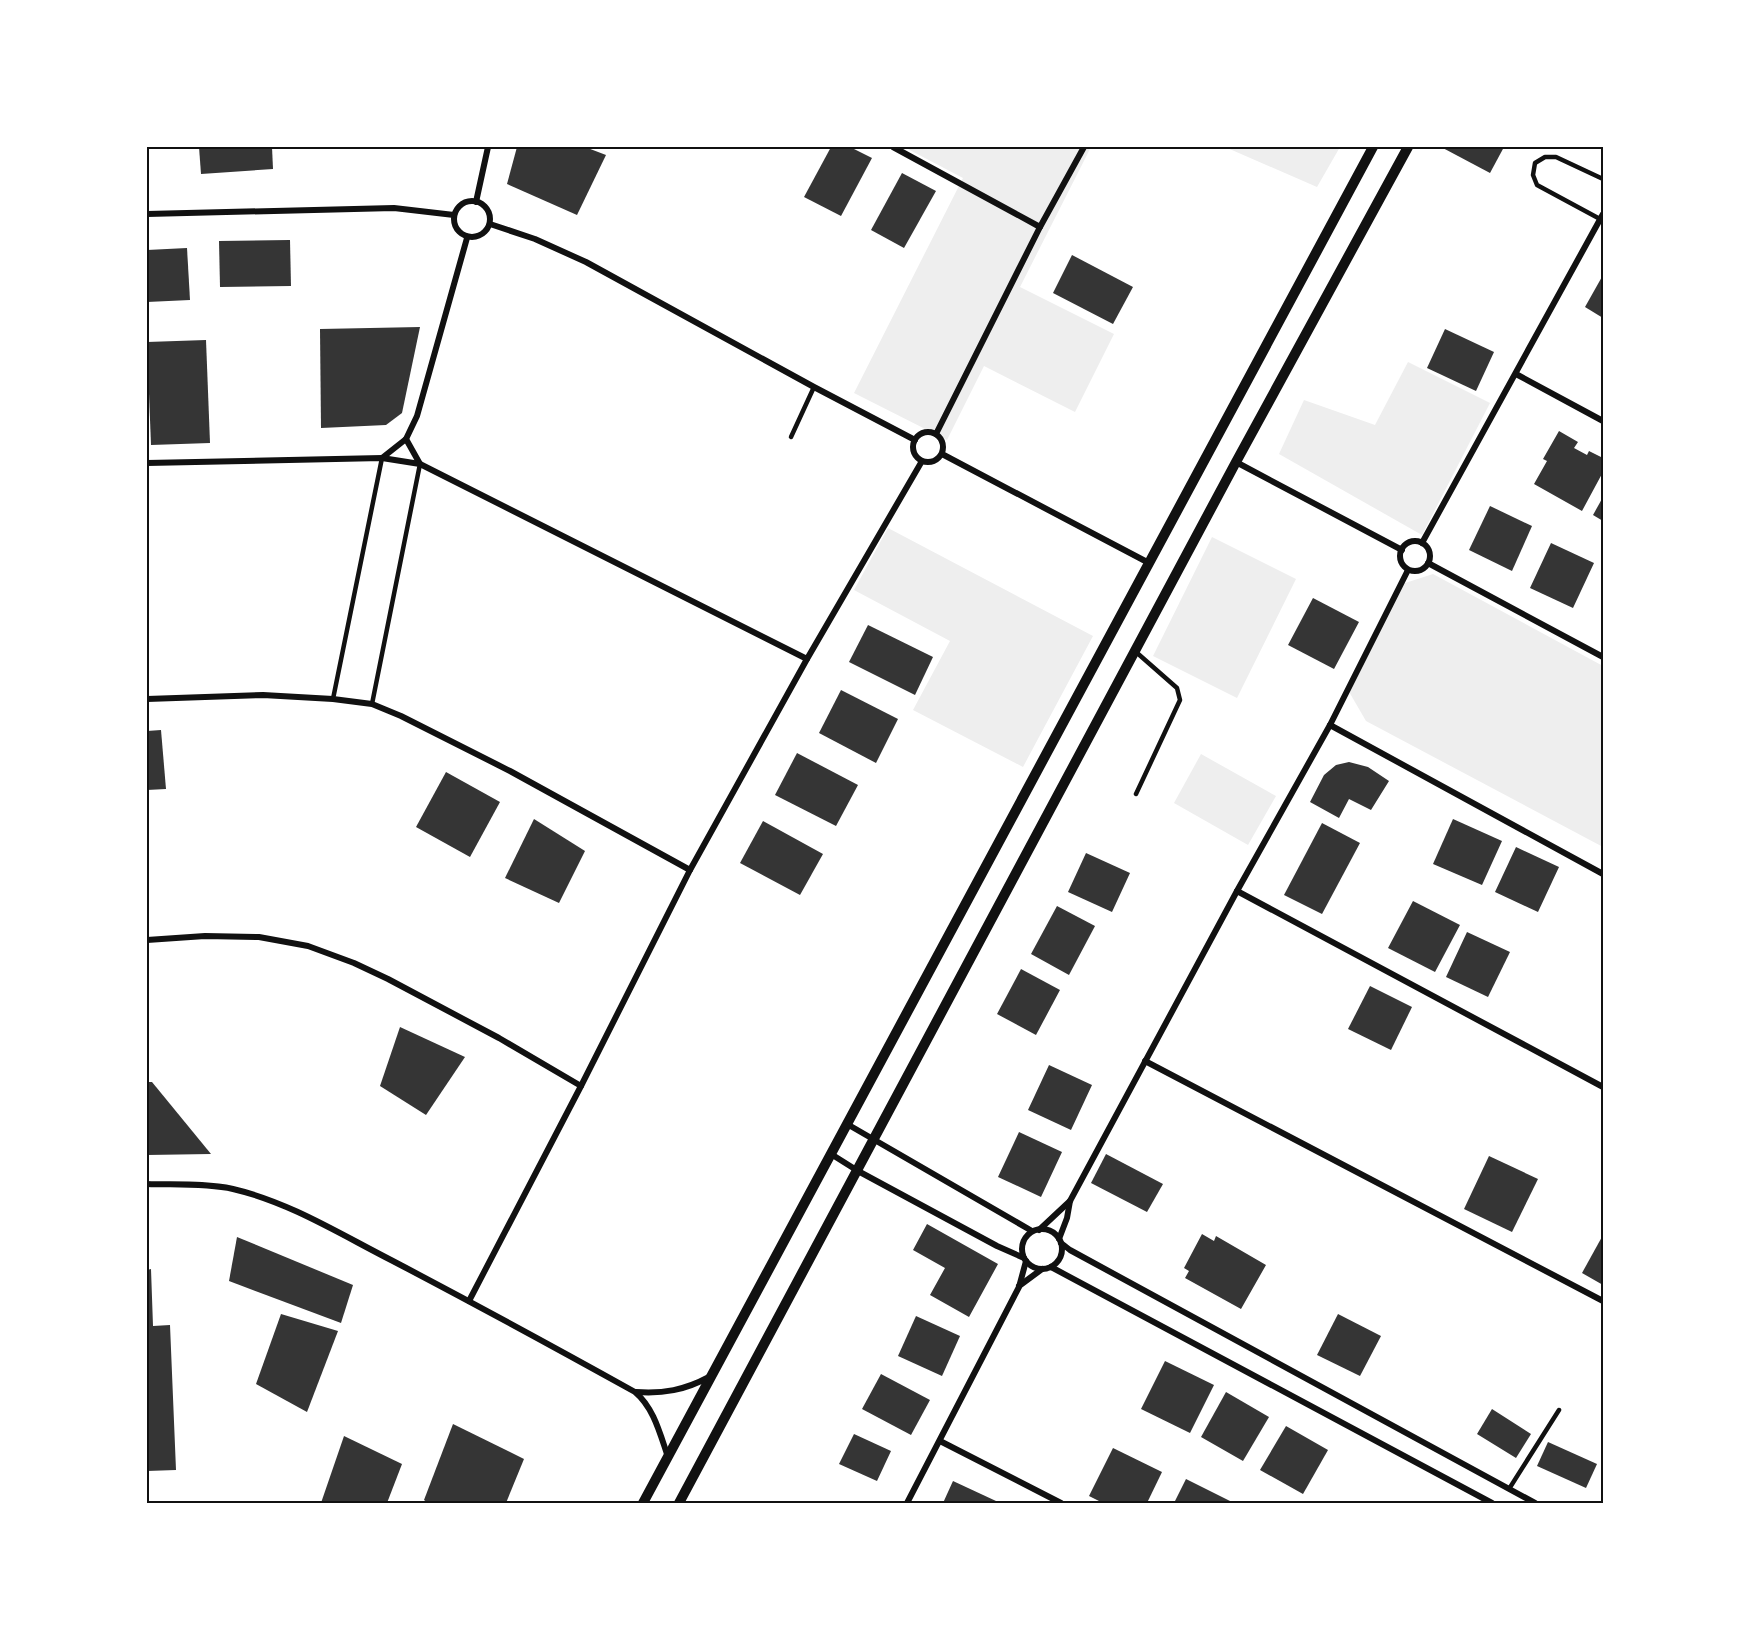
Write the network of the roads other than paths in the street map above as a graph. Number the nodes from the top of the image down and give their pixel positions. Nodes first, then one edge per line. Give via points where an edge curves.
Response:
1 (488, 147) edge
2 (893, 147) edge
3 (1084, 147) edge
4 (1372, 147) edge
5 (1408, 147) edge
6 (1603, 179) edge
7 (476, 202) junction
8 (147, 214) edge
9 (454, 215) junction
10 (1602, 218) edge
11 (490, 224) junction
12 (1040, 227) junction
13 (467, 238) junction
14 (1516, 374) junction
15 (814, 387) junction
16 (1603, 421) edge
17 (936, 434) junction
18 (790, 437) dead end
19 (406, 439) junction
20 (915, 440) junction
21 (942, 454) junction
22 (382, 458) junction
23 (922, 461) junction
24 (1236, 462) junction
25 (147, 463) edge
26 (420, 464) junction
27 (1422, 543) junction
28 (1402, 549) junction
29 (1149, 563) junction
30 (1428, 563) junction
31 (1408, 570) junction
32 (1136, 652) junction
33 (1603, 657) edge
34 (807, 659) junction
35 (147, 699) edge
36 (333, 699) junction
37 (372, 704) junction
38 (1330, 724) junction
39 (1136, 794) dead end
40 (690, 870) junction
41 (1603, 874) edge
42 (1237, 891) junction
43 (147, 940) edge
44 (1145, 1061) junction
45 (581, 1086) junction
46 (1603, 1087) edge
47 (847, 1124) junction
48 (874, 1140) junction
49 (831, 1154) junction
50 (858, 1171) junction
51 (147, 1184) edge
52 (1070, 1201) junction
53 (1036, 1230) junction
54 (1060, 1241) junction
55 (1025, 1259) junction
56 (1047, 1268) junction
57 (1018, 1287) junction
58 (469, 1301) junction
59 (1603, 1301) edge
60 (712, 1375) junction
61 (635, 1392) junction
62 (1559, 1410) dead end
63 (940, 1441) junction
64 (668, 1457) junction
65 (1509, 1489) junction
66 (643, 1503) edge
67 (679, 1503) edge
68 (907, 1503) edge
69 (1062, 1503) edge
70 (1492, 1503) edge
71 (1535, 1503) edge

1 - 7 street
2 - 12 street
3 - 12 street
4 - 29 street
5 - 24 street
6 - 10 lane via 1556,157 1545,157 1535,163 1533,175 1537,185
7 - 9 street via 466,202
7 - 11 street via 485,206
8 - 9 street via 394,208
9 - 13 street via 454,225
10 - 14 street
11 - 13 street via 477,237
11 - 15 street via 586,262
12 - 17 street
13 - 19 street via 417,416
14 - 16 street
14 - 27 street
15 - 18 lane
15 - 20 street
17 - 20 street via 928,431
17 - 21 street via 944,442
19 - 22 street
19 - 26 street
20 - 23 street via 913,452
21 - 23 street via 938,460
21 - 29 street
22 - 25 street
22 - 26 street
22 - 36 lane
23 - 34 street
24 - 28 street
24 - 32 street
26 - 34 street
26 - 37 lane
27 - 28 street via 1407,544
27 - 30 street via 1428,548
28 - 31 street via 1400,557
29 - 47 street
30 - 31 street via 1416,572
30 - 33 street
31 - 38 street
32 - 39 lane via 1177,688 1180,700
32 - 48 street
34 - 40 street
35 - 36 street via 264,695
36 - 37 street
37 - 40 street via 510,771
38 - 41 street
38 - 42 street
40 - 45 street
42 - 44 street
42 - 46 street
43 - 45 street via 259,937 308,946 388,979
44 - 52 street
44 - 59 street
45 - 58 street
47 - 48 street
47 - 49 street
48 - 50 street
48 - 53 street
49 - 50 street
49 - 60 street
50 - 55 street
50 - 67 street
51 - 58 street via 198,1185 257,1196 339,1233
52 - 53 street
52 - 54 street
53 - 54 street via 1054,1233
53 - 55 street via 1023,1245
54 - 56 street via 1060,1257
54 - 65 street via 1080,1256
55 - 56 street via 1031,1265
55 - 57 street
56 - 57 street
56 - 70 street
57 - 63 street
58 - 61 street
60 - 61 street via 675,1391
60 - 64 street
61 - 64 street via 653,1415
62 - 65 lane
63 - 68 street
63 - 69 street
64 - 66 street
65 - 71 street

